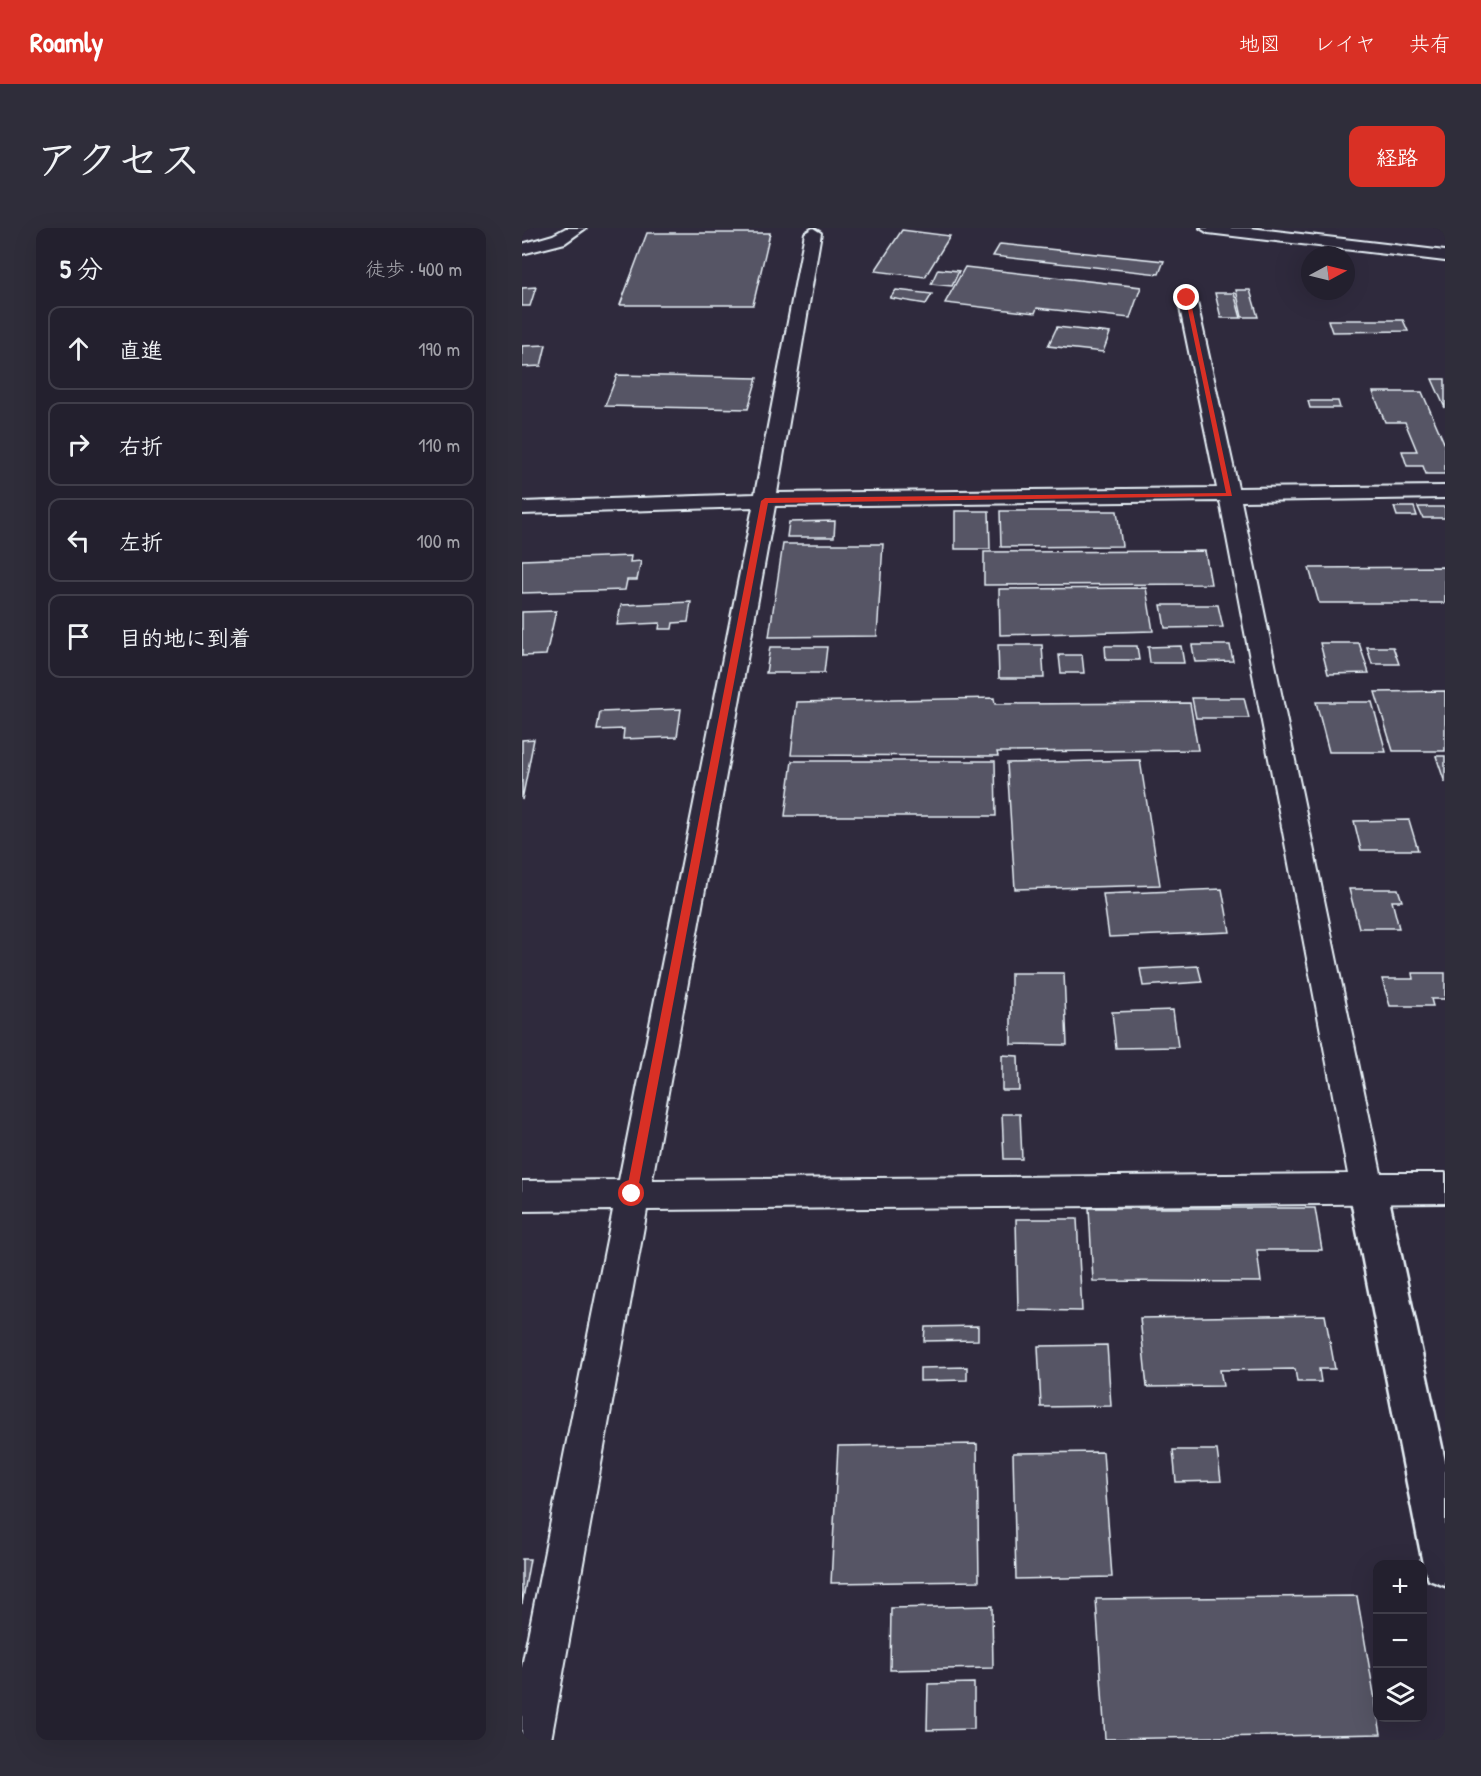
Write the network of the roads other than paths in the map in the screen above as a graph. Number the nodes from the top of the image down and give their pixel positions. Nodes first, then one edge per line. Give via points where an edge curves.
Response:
1 (578, 228) edge
2 (1208, 228) edge
3 (813, 233) dead end
4 (522, 249) edge
5 (1445, 256) edge
6 (1187, 298) dead end
7 (1445, 492) edge
8 (1229, 495) junction
9 (765, 501) junction
10 (522, 508) edge
11 (1445, 1188) edge
12 (1368, 1190) junction
13 (632, 1194) junction
14 (522, 1196) edge
15 (1445, 1564) edge
16 (529, 1740) edge

1 - 4 street via 559,239
2 - 5 street
3 - 9 street
6 - 8 street
7 - 8 street
8 - 9 street
8 - 12 street
9 - 10 street
9 - 13 street
11 - 12 street
12 - 13 street
12 - 15 street
13 - 14 street
13 - 16 street

